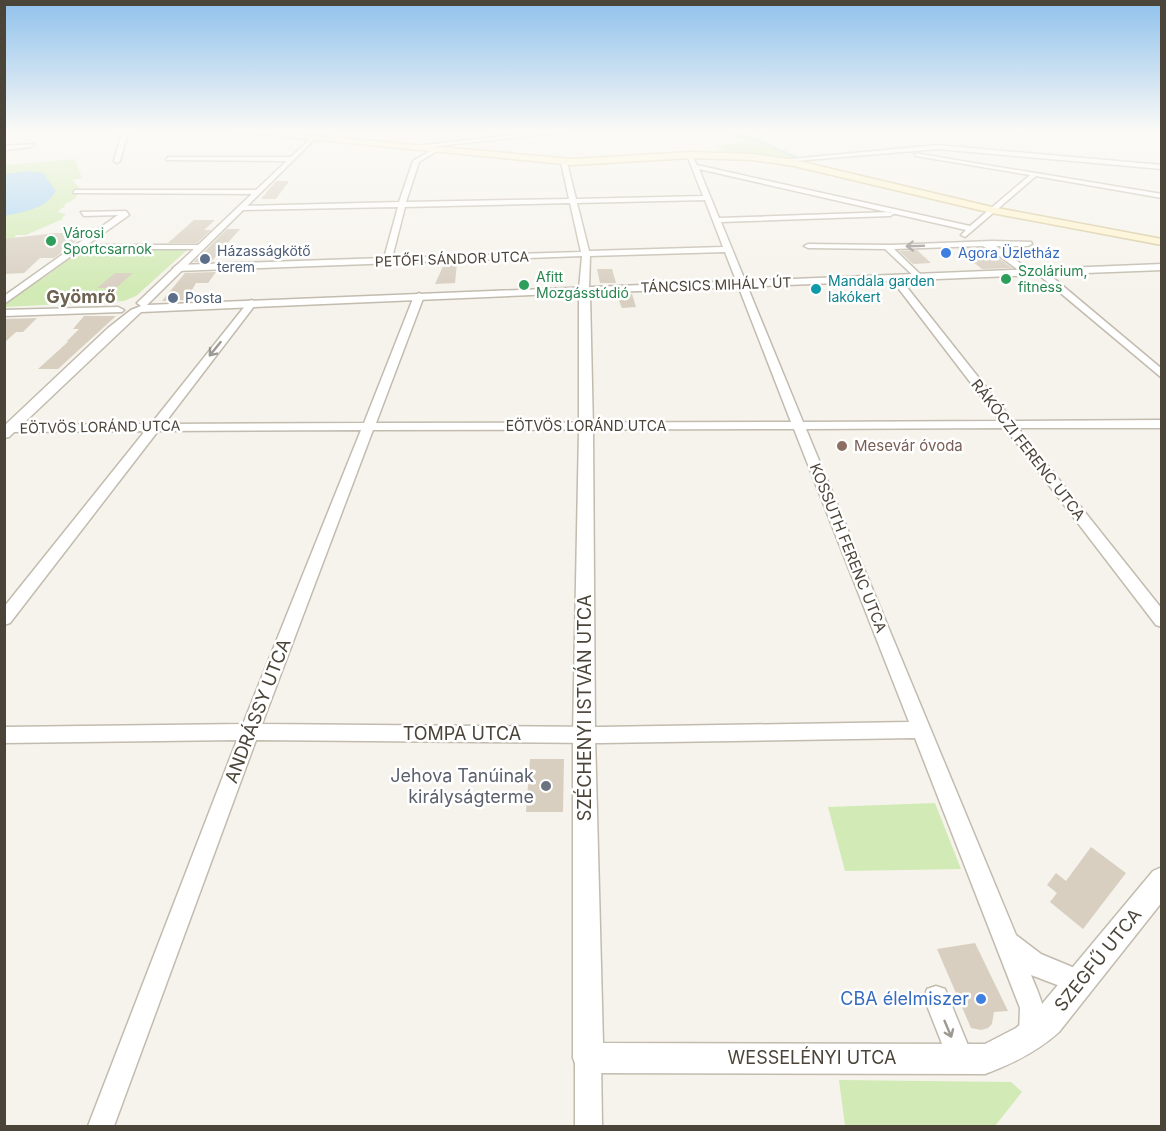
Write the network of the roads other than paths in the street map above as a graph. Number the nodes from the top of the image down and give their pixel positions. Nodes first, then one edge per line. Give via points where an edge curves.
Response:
1 (264, 185) edge
2 (408, 185) edge
3 (569, 185) edge
4 (703, 185) edge
5 (781, 185) edge
6 (887, 185) edge
7 (1022, 185) edge
8 (1097, 185) edge
9 (75, 192) dead end
10 (257, 192) junction
11 (1161, 196) edge
12 (708, 198) junction
13 (573, 200) junction
14 (402, 204) junction
15 (241, 208) junction
16 (992, 210) junction
17 (901, 213) junction
18 (84, 214) dead end
19 (716, 220) junction
20 (972, 229) junction
21 (1161, 242) edge
22 (960, 244) junction
23 (981, 244) junction
24 (1028, 244) dead end
25 (808, 246) dead end
26 (78, 247) junction
27 (199, 247) junction
28 (891, 247) junction
29 (728, 249) junction
30 (586, 255) junction
31 (387, 261) junction
32 (1161, 267) edge
33 (177, 268) junction
34 (1028, 273) junction
35 (1042, 273) junction
36 (895, 278) junction
37 (919, 278) junction
38 (742, 284) junction
39 (584, 289) junction
40 (419, 296) junction
41 (4, 301) edge
42 (252, 303) junction
43 (134, 308) junction
44 (4, 313) edge
45 (1161, 375) edge
46 (1161, 423) edge
47 (799, 425) junction
48 (1008, 425) junction
49 (370, 426) junction
50 (153, 427) junction
51 (586, 427) junction
52 (7, 431) edge
53 (4, 619) edge
54 (1161, 621) edge
55 (920, 730) junction
56 (250, 732) junction
57 (4, 735) edge
58 (584, 735) junction
59 (1161, 880) edge
60 (1007, 942) junction
61 (1082, 982) junction
62 (936, 998) dead end
63 (1032, 1037) junction
64 (588, 1058) junction
65 (962, 1060) junction
66 (101, 1126) edge
67 (589, 1126) edge

1 - 10 street
2 - 14 street
3 - 13 street
4 - 12 street, KOSSUTH FERENC UTCA
5 - 17 street
6 - 16 main road
7 - 16 street
8 - 11 street
9 - 10 street
10 - 15 street
12 - 13 street
12 - 19 street, KOSSUTH FERENC UTCA
13 - 14 street
13 - 30 street
14 - 15 street
14 - 31 street
15 - 27 street
16 - 20 street
16 - 21 main road
17 - 19 street
17 - 20 street
18 - 26 street via 126,213
19 - 29 street, KOSSUTH FERENC UTCA
20 - 22 street via 957,242
22 - 23 street
22 -> 28 street
23 - 24 street
23 - 34 street via 993,247
25 - 28 street
26 - 27 street
26 - 41 street
27 - 33 street
28 - 37 street via 889,250
29 - 30 street, PETŐFI SÁNDOR UTCA
29 - 38 street, KOSSUTH FERENC UTCA
30 - 31 street, PETŐFI SÁNDOR UTCA
30 - 39 street
31 - 33 street, PETŐFI SÁNDOR UTCA
32 - 35 street, TÁNCSICS MIHÁLY ÚT
33 - 43 street
34 - 35 street, TÁNCSICS MIHÁLY ÚT
34 - 37 street, TÁNCSICS MIHÁLY ÚT
35 - 45 street
36 - 37 street, TÁNCSICS MIHÁLY ÚT
36 - 38 street, TÁNCSICS MIHÁLY ÚT
36 - 48 street, RÁKÓCZI FERENC UTCA
38 - 39 street, TÁNCSICS MIHÁLY ÚT
38 - 47 street, KOSSUTH FERENC UTCA
39 - 40 street, TÁNCSICS MIHÁLY ÚT
39 - 51 street, SZÉCHENYI ISTVÁN UTCA
40 - 42 street, TÁNCSICS MIHÁLY ÚT
40 - 49 street, ANDRÁSSY UTCA
42 - 43 street, TÁNCSICS MIHÁLY ÚT
42 -> 50 street
43 - 44 street, TÁNCSICS MIHÁLY ÚT
43 - 52 street
46 - 48 street, EÖTVÖS LORÁND UTCA
47 - 48 street, EÖTVÖS LORÁND UTCA
47 - 51 street, EÖTVÖS LORÁND UTCA
47 - 55 street, KOSSUTH FERENC UTCA
48 - 54 street, RÁKÓCZI FERENC UTCA
49 - 50 street, EÖTVÖS LORÁND UTCA
49 - 51 street, EÖTVÖS LORÁND UTCA
49 - 56 street, ANDRÁSSY UTCA
50 - 52 street, EÖTVÖS LORÁND UTCA
50 - 53 street
51 - 58 street, SZÉCHENYI ISTVÁN UTCA
55 - 58 street, TOMPA UTCA
55 - 60 street, KOSSUTH FERENC UTCA
56 - 57 street, TOMPA UTCA
56 - 58 street, TOMPA UTCA
56 - 66 street, ANDRÁSSY UTCA
58 - 64 street, SZÉCHENYI ISTVÁN UTCA
59 - 61 street, SZEGFŰ UTCA
60 - 61 street, KOSSUTH FERENC UTCA via 1032,962
60 - 63 street, KOSSUTH FERENC UTCA via 1032,1008
61 - 63 street, SZEGFŰ UTCA
62 -> 65 street
63 - 65 street, WESSELÉNYI UTCA via 986,1059
64 - 65 street, WESSELÉNYI UTCA
64 - 67 street, SZÉCHENYI ISTVÁN UTCA

